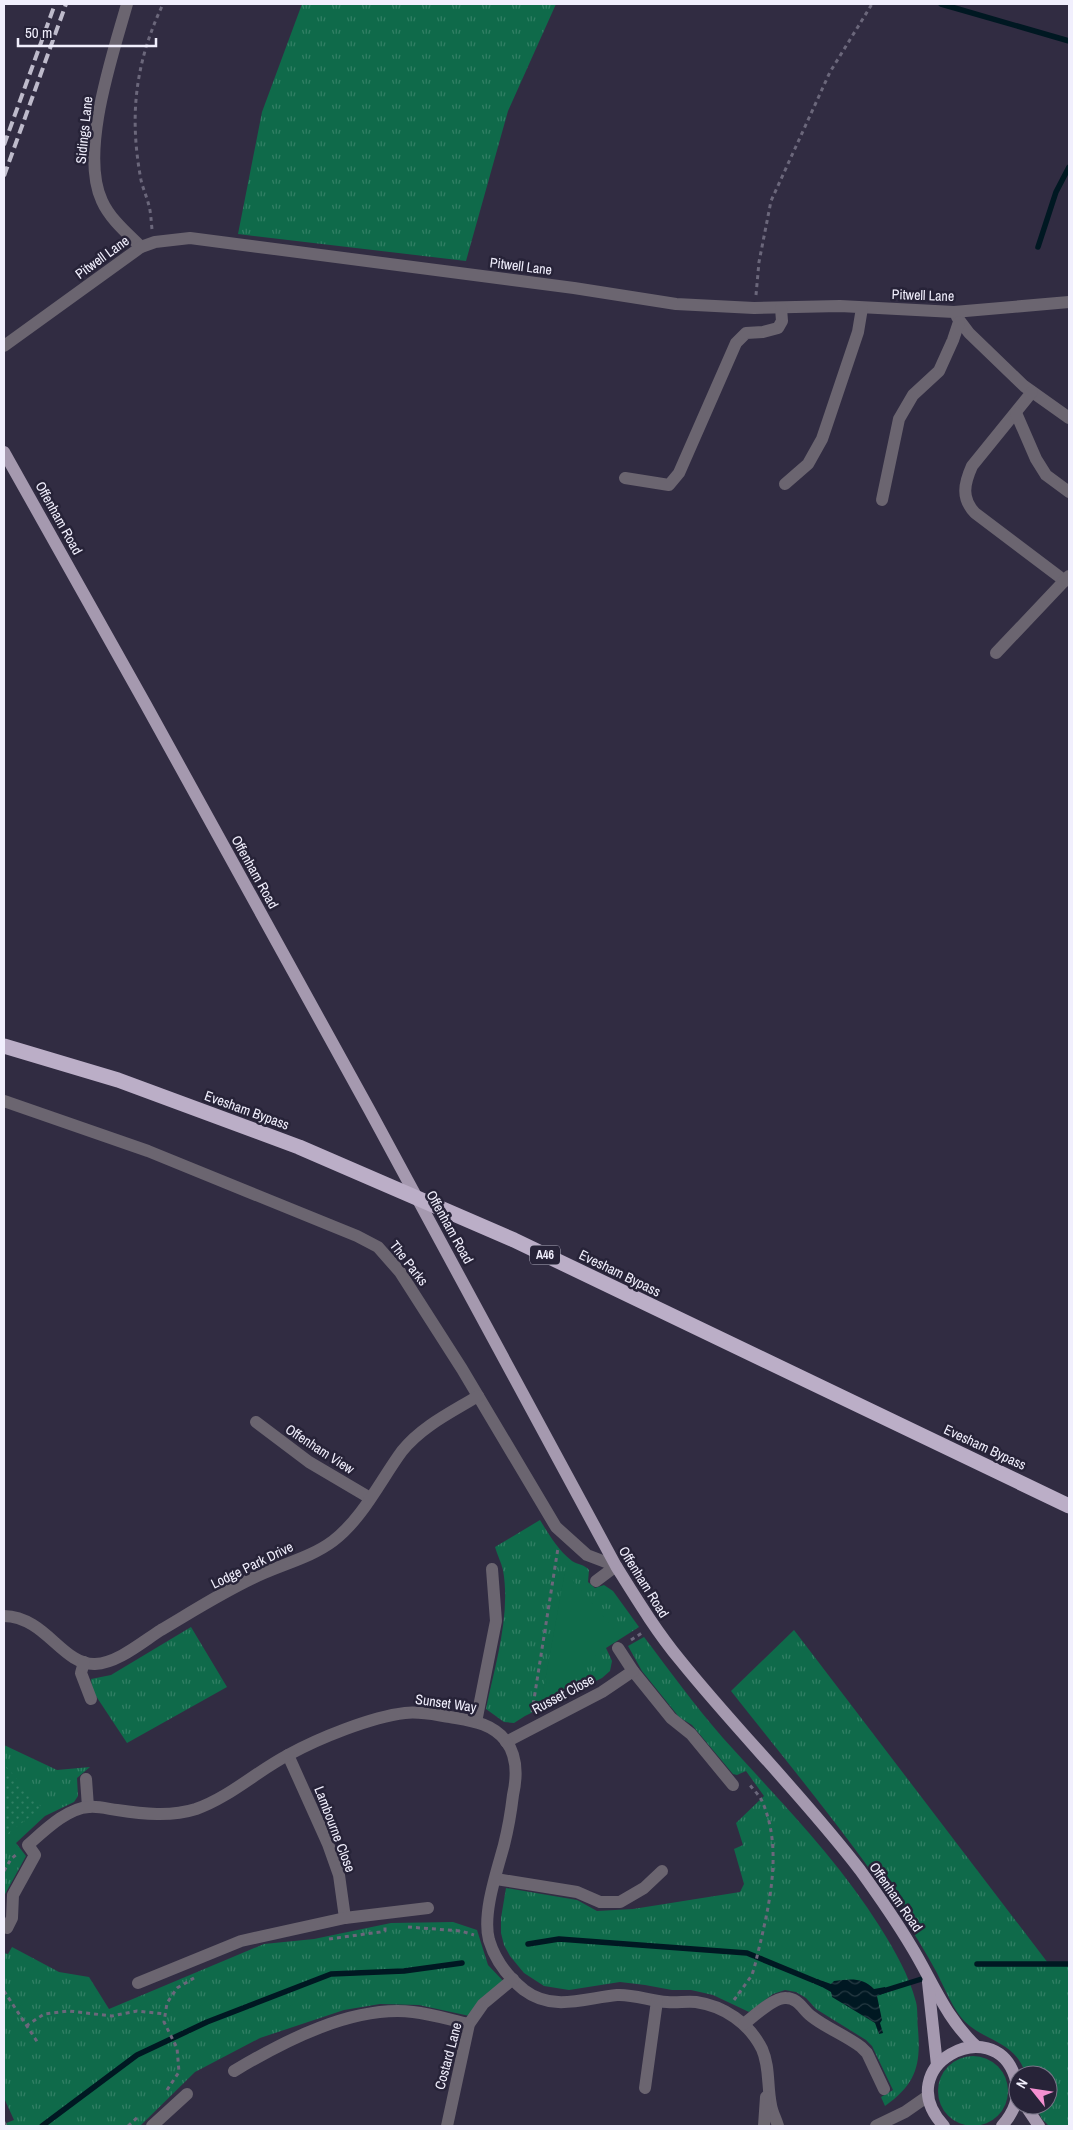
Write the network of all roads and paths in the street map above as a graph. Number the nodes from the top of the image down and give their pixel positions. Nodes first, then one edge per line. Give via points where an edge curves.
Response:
1 (127, 4) edge
2 (163, 4) edge
3 (872, 4) edge
4 (155, 242) junction
5 (141, 247) junction
6 (1069, 302) edge
7 (754, 308) junction
8 (781, 308) junction
9 (862, 308) junction
10 (957, 317) junction
11 (4, 346) edge
12 (1032, 392) junction
13 (1016, 412) junction
14 (1069, 418) edge
15 (4, 452) edge
16 (625, 478) dead end
17 (785, 484) dead end
18 (1069, 492) edge
19 (882, 500) dead end
20 (1067, 578) edge
21 (996, 653) dead end
22 (4, 1046) edge
23 (4, 1101) edge
24 (478, 1396) junction
25 (256, 1422) dead end
26 (370, 1498) junction
27 (1069, 1506) edge
28 (561, 1532) junction
29 (616, 1566) junction
30 (492, 1569) dead end
31 (596, 1581) dead end
32 (4, 1616) edge
33 (653, 1626) junction
34 (618, 1648) joint
35 (84, 1662) junction
36 (633, 1671) junction
37 (91, 1699) dead end
38 (476, 1722) junction
39 (529, 1730) junction
40 (506, 1742) junction
41 (288, 1755) junction
42 (86, 1779) dead end
43 (733, 1785) joint
44 (88, 1807) junction
45 (662, 1871) dead end
46 (496, 1879) junction
47 (8, 1902) edge
48 (428, 1908) dead end
49 (345, 1918) junction
50 (384, 1919) junction
51 (394, 1926) dead end
52 (404, 1927) dead end
53 (7, 1928) dead end
54 (489, 1938) junction
55 (322, 1940) dead end
56 (196, 1977) dead end
57 (928, 1977) junction
58 (513, 1979) junction
59 (138, 1983) dead end
60 (4, 1991) edge
61 (657, 2001) junction
62 (727, 2011) junction
63 (165, 2014) junction
64 (469, 2024) junction
65 (744, 2024) junction
66 (26, 2026) junction
67 (38, 2043) dead end
68 (977, 2047) junction
69 (937, 2064) junction
70 (1008, 2065) edge
71 (234, 2071) dead end
72 (769, 2079) junction
73 (645, 2088) dead end
74 (884, 2089) dead end
75 (187, 2094) dead end
76 (160, 2096) dead end
77 (928, 2096) junction
78 (140, 2115) dead end
79 (1012, 2115) edge
80 (1032, 2115) edge
81 (4, 2122) edge
82 (6, 2126) edge
83 (128, 2126) edge
84 (152, 2126) edge
85 (447, 2126) edge
86 (764, 2126) edge
87 (778, 2126) edge
88 (876, 2126) edge
89 (944, 2126) edge
90 (1002, 2126) edge
91 (1039, 2126) edge

1 - 5 street, Sidings Lane via 104,84 97,122 95,179 107,209
2 - 4 path via 142,56 134,134
3 - 7 path via 830,72 771,202
4 - 5 street, Pitwell Lane
4 - 7 street, Pitwell Lane via 190,238 676,304
5 - 11 street, Pitwell Lane
6 - 10 street, Pitwell Lane
7 - 8 street, Pitwell Lane
8 - 9 street, Pitwell Lane
8 - 16 street via 782,321 778,328 746,333 736,343 679,473 669,484
9 - 10 street, Pitwell Lane
9 - 17 street via 858,332 822,439 808,464
10 - 12 street
10 - 19 street via 954,340 939,371 913,395 899,419
12 - 13 street
12 - 14 street
13 - 18 street via 1046,475
13 - 20 street via 972,466 964,497 974,513
15 - 29 main road, Offenham Road via 370,1111
20 - 21 street
22 - 27 highway, Evesham Bypass / A46 via 118,1080 335,1162 514,1240
23 - 24 street, The Parks via 148,1151 378,1247 400,1272
24 - 26 street, Lodge Park Drive via 422,1432 404,1450
24 - 28 street, The Parks
25 - 26 street, Offenham View via 309,1462
26 - 35 street, Lodge Park Drive via 356,1519 332,1541 306,1556 262,1573 114,1659 93,1664
28 - 29 street, The Parks via 587,1554
28 - 39 path
29 - 31 street
29 - 33 main road, Offenham Road
30 - 38 street via 496,1621
32 - 35 street via 17,1616 34,1624 70,1655
33 - 34 path
33 - 57 main road, Offenham Road via 858,1869 885,1905
34 - 36 street
35 - 37 street via 81,1673
36 - 39 street, Russet Close via 602,1692
36 - 43 street via 670,1718 691,1734
38 - 40 street, Sunset Way via 496,1732
38 - 41 street, Sunset Way via 406,1713 340,1732
39 - 40 street, Russet Close
40 - 46 street via 516,1767 515,1787
41 - 44 street, Sunset Way via 221,1798 194,1810 152,1815
41 - 49 street, Lambourne Close via 339,1875
42 - 44 street
43 - 62 path via 745,1778 761,1800 769,1821 772,1868 770,1900 752,1975
44 - 47 street, Sunset Way via 56,1820 28,1845 35,1855
45 - 46 street via 644,1888 620,1902 600,1902 577,1892
46 - 54 street via 489,1908
47 - 53 street via 12,1918
48 - 50 street
49 - 50 street
49 - 59 street via 242,1941
50 - 51 path
50 - 55 path via 385,1931
52 - 54 path
54 - 58 street via 504,1970
56 - 63 path via 177,1988 167,2003
57 - 68 main road, Offenham Road via 948,2014
57 - 69 main road, Offenham Road
58 - 61 street via 525,1991 555,2003 620,1995
58 - 64 street, Costard Lane via 483,2004
60 - 66 path
61 - 62 street via 693,2002
61 - 73 street
62 - 65 street
63 - 66 path via 137,2011 112,2016 69,2011 44,2014
63 - 76 path via 164,2022 177,2048 178,2072
64 - 71 street via 413,2012 388,2011 349,2018 272,2048
64 - 85 street, Costard Lane
65 - 72 street via 762,2051
65 - 74 street via 777,2000 794,2000 810,2015 861,2046
66 - 67 path
68 - 69 main road via 962,2048
68 - 70 main road via 992,2050
69 - 77 main road via 928,2085
72 - 86 street
72 - 87 street via 771,2106
75 - 84 street
77 - 88 street
77 - 89 main road via 933,2112
78 - 83 path
79 - 90 main road
80 - 91 main road
81 - 82 path

